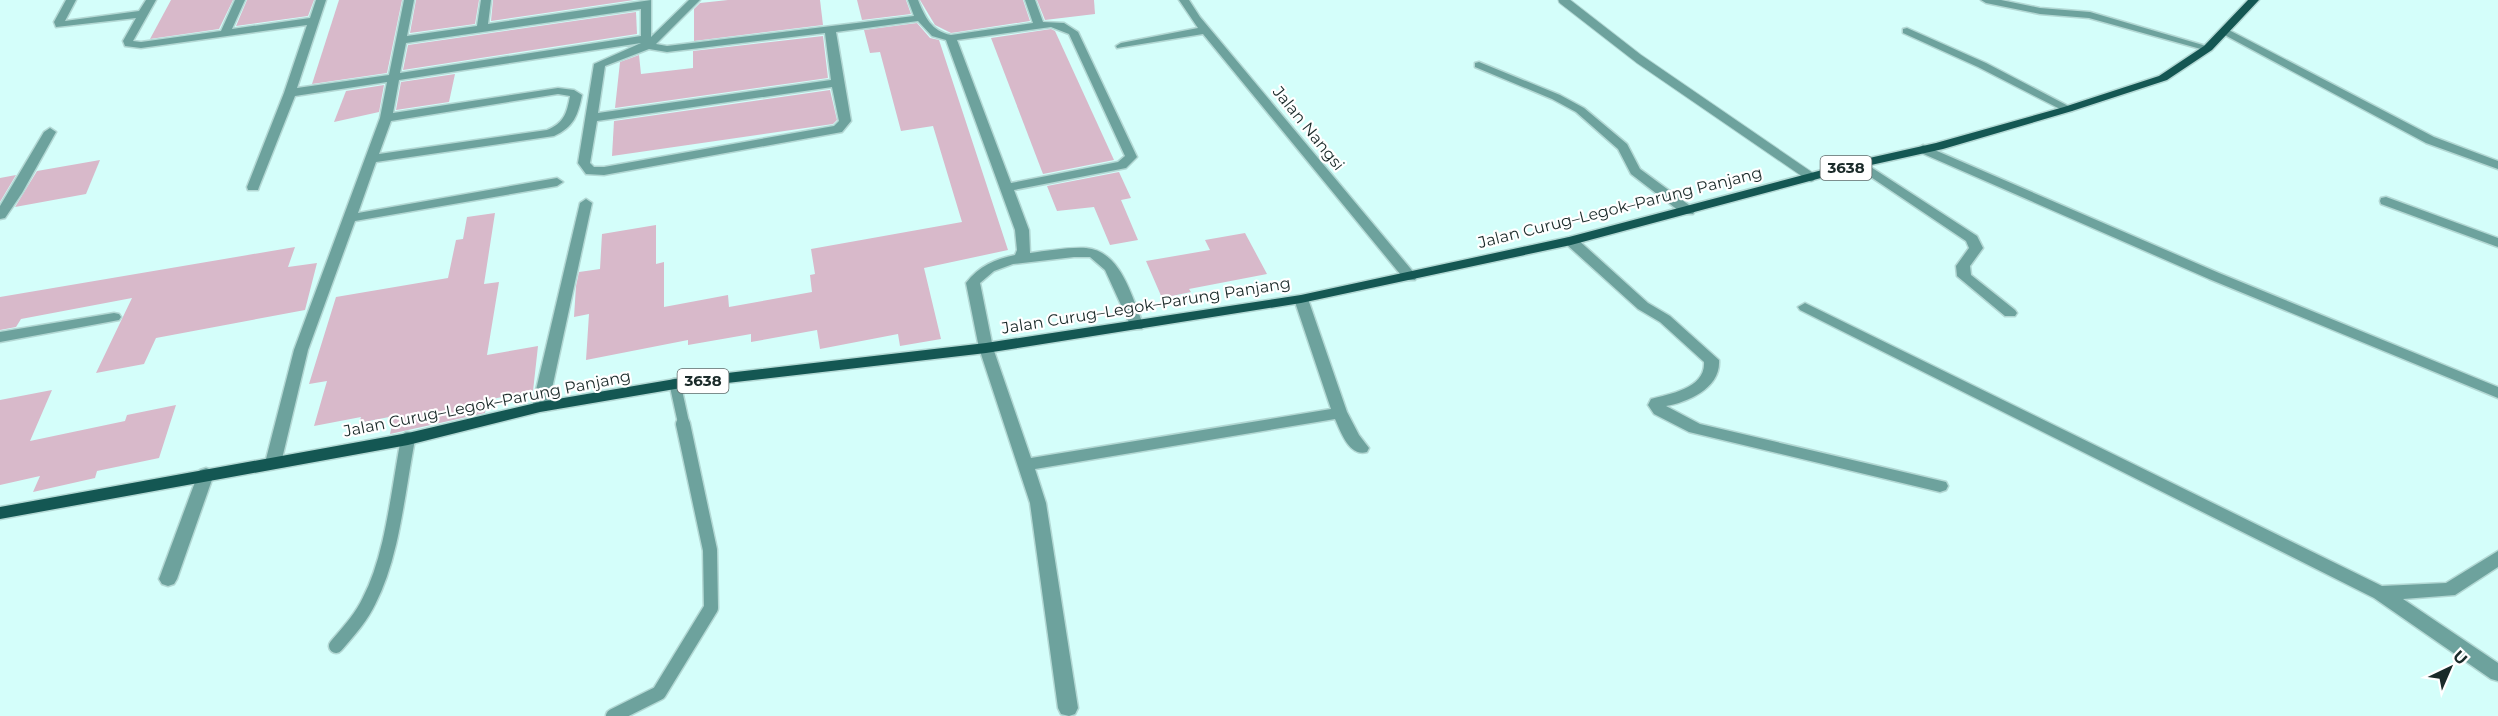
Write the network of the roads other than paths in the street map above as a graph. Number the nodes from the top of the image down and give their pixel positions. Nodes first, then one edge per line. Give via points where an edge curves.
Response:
1 (71, 0) edge
2 (150, 0) edge
3 (240, 0) edge
4 (321, 0) edge
5 (409, 0) edge
6 (486, 0) edge
7 (695, 0) edge
8 (913, 0) edge
9 (1030, 0) edge
10 (1184, 0) edge
11 (1563, 0) edge
12 (1986, 0) edge
13 (2254, 0) edge
14 (646, 3) edge
15 (143, 14) junction
16 (920, 18) junction
17 (313, 21) junction
18 (1039, 24) junction
19 (482, 28) junction
20 (830, 28) junction
21 (1207, 30) junction
22 (1907, 31) dead end
23 (2225, 31) junction
24 (225, 33) junction
25 (951, 38) junction
26 (401, 40) junction
27 (647, 42) junction
28 (1120, 46) dead end
29 (2208, 48) junction
30 (1479, 65) dead end
31 (394, 77) junction
32 (837, 83) junction
33 (290, 93) junction
34 (2068, 109) junction
35 (386, 118) junction
36 (591, 118) junction
37 (50, 132) dead end
38 (1923, 149) junction
39 (370, 159) junction
40 (1860, 164) junction
41 (2498, 165) edge
42 (1811, 177) junction
43 (557, 182) dead end
44 (253, 187) dead end
45 (1008, 188) junction
46 (2386, 201) dead end
47 (586, 203) dead end
48 (1688, 211) junction
49 (0, 215) edge
50 (351, 218) junction
51 (1571, 241) junction
52 (2498, 243) edge
53 (1021, 258) junction
54 (1410, 277) junction
55 (1301, 300) junction
56 (1805, 307) dead end
57 (2010, 312) dead end
58 (114, 317) dead end
59 (1137, 326) junction
60 (0, 337) edge
61 (986, 348) junction
62 (675, 384) junction
63 (2498, 393) edge
64 (540, 408) junction
65 (1339, 412) junction
66 (408, 439) junction
67 (1361, 448) dead end
68 (273, 463) junction
69 (1024, 465) junction
70 (206, 474) junction
71 (1940, 486) dead end
72 (0, 513) edge
73 (2498, 558) edge
74 (168, 579) dead end
75 (2380, 593) junction
76 (336, 646) dead end
77 (2498, 673) edge
78 (1068, 708) dead end
79 (613, 716) edge

1 - 15 street via 58,22 60,25
2 - 15 street
3 - 24 street
4 - 17 street
5 - 26 street
6 - 19 street
7 - 27 street
8 - 16 street
9 - 18 street
10 - 21 street, Jalan Nangsi
11 - 42 lane via 1639,58
12 - 29 street via 2040,11 2090,15
13 - 23 main road, Jalan Curug–Legok–Parung Panjang / 3638
14 - 19 street via 567,12
14 - 27 street
15 - 24 street via 129,44
16 - 20 street
16 - 25 street via 933,34
17 - 24 street
17 - 33 street
18 - 25 street
18 - 45 street via 1060,25 1073,32 1131,157 1122,165
19 - 26 street
20 - 27 street via 667,49
20 - 32 street
21 - 28 street
21 - 54 street, Jalan Nangsi
22 - 34 street
23 - 29 main road, Jalan Curug–Legok–Parung Panjang / 3638
23 - 41 street via 2430,140
25 - 45 street
26 - 31 street
27 - 31 street
27 - 36 street via 600,64
29 - 34 main road, Jalan Curug–Legok–Parung Panjang / 3638 via 2163,78
30 - 48 street via 1580,110 1623,147 1635,171
31 - 33 street
31 - 35 street
32 - 36 street
32 - 36 street via 845,121 834,131 604,171 590,171 584,164
33 - 44 street
34 - 38 main road, Jalan Curug–Legok–Parung Panjang / 3638
35 - 39 street
35 - 39 street via 558,91 576,95 571,120 550,133
37 - 49 street
38 - 40 main road, Jalan Curug–Legok–Parung Panjang / 3638
38 - 63 street via 2225,281
39 - 50 street
40 - 42 main road, Jalan Curug–Legok–Parung Panjang / 3638
40 - 57 street via 1972,239 1976,248 1963,266 1964,276
42 - 48 main road, Jalan Curug–Legok–Parung Panjang / 3638
43 - 50 street
45 - 53 street via 1022,230
46 - 52 street
47 - 64 street
48 - 51 main road, Jalan Curug–Legok–Parung Panjang / 3638
50 - 68 street via 301,350
51 - 54 main road, Jalan Curug–Legok–Parung Panjang / 3638
51 - 71 street via 1711,360 1712,369 1703,382 1677,398 1658,403 1659,410 1695,428
53 - 59 street via 1085,252 1096,255 1109,265
53 - 61 street via 982,273 974,283
54 - 55 main road, Jalan Curug–Legok–Parung Panjang / 3638
55 - 59 main road, Jalan Curug–Legok–Parung Panjang / 3638
55 - 65 street
56 - 75 street
58 - 60 street
59 - 61 main road, Jalan Curug–Legok–Parung Panjang / 3638
61 - 62 main road, Jalan Curug–Legok–Parung Panjang / 3638
61 - 69 street
62 - 64 main road, Jalan Curug–Legok–Parung Panjang / 3638
62 - 79 lane via 710,550 711,608 658,693
64 - 66 main road, Jalan Curug–Legok–Parung Panjang / 3638
65 - 67 street
65 - 69 street via 1328,417
66 - 68 main road, Jalan Curug–Legok–Parung Panjang / 3638
66 - 76 lane via 372,595
68 - 70 main road, Jalan Curug–Legok–Parung Panjang / 3638
69 - 78 street via 1038,503
70 - 72 main road, Jalan Curug–Legok–Parung Panjang / 3638
70 - 74 street
73 - 75 street via 2449,590
75 - 77 street

